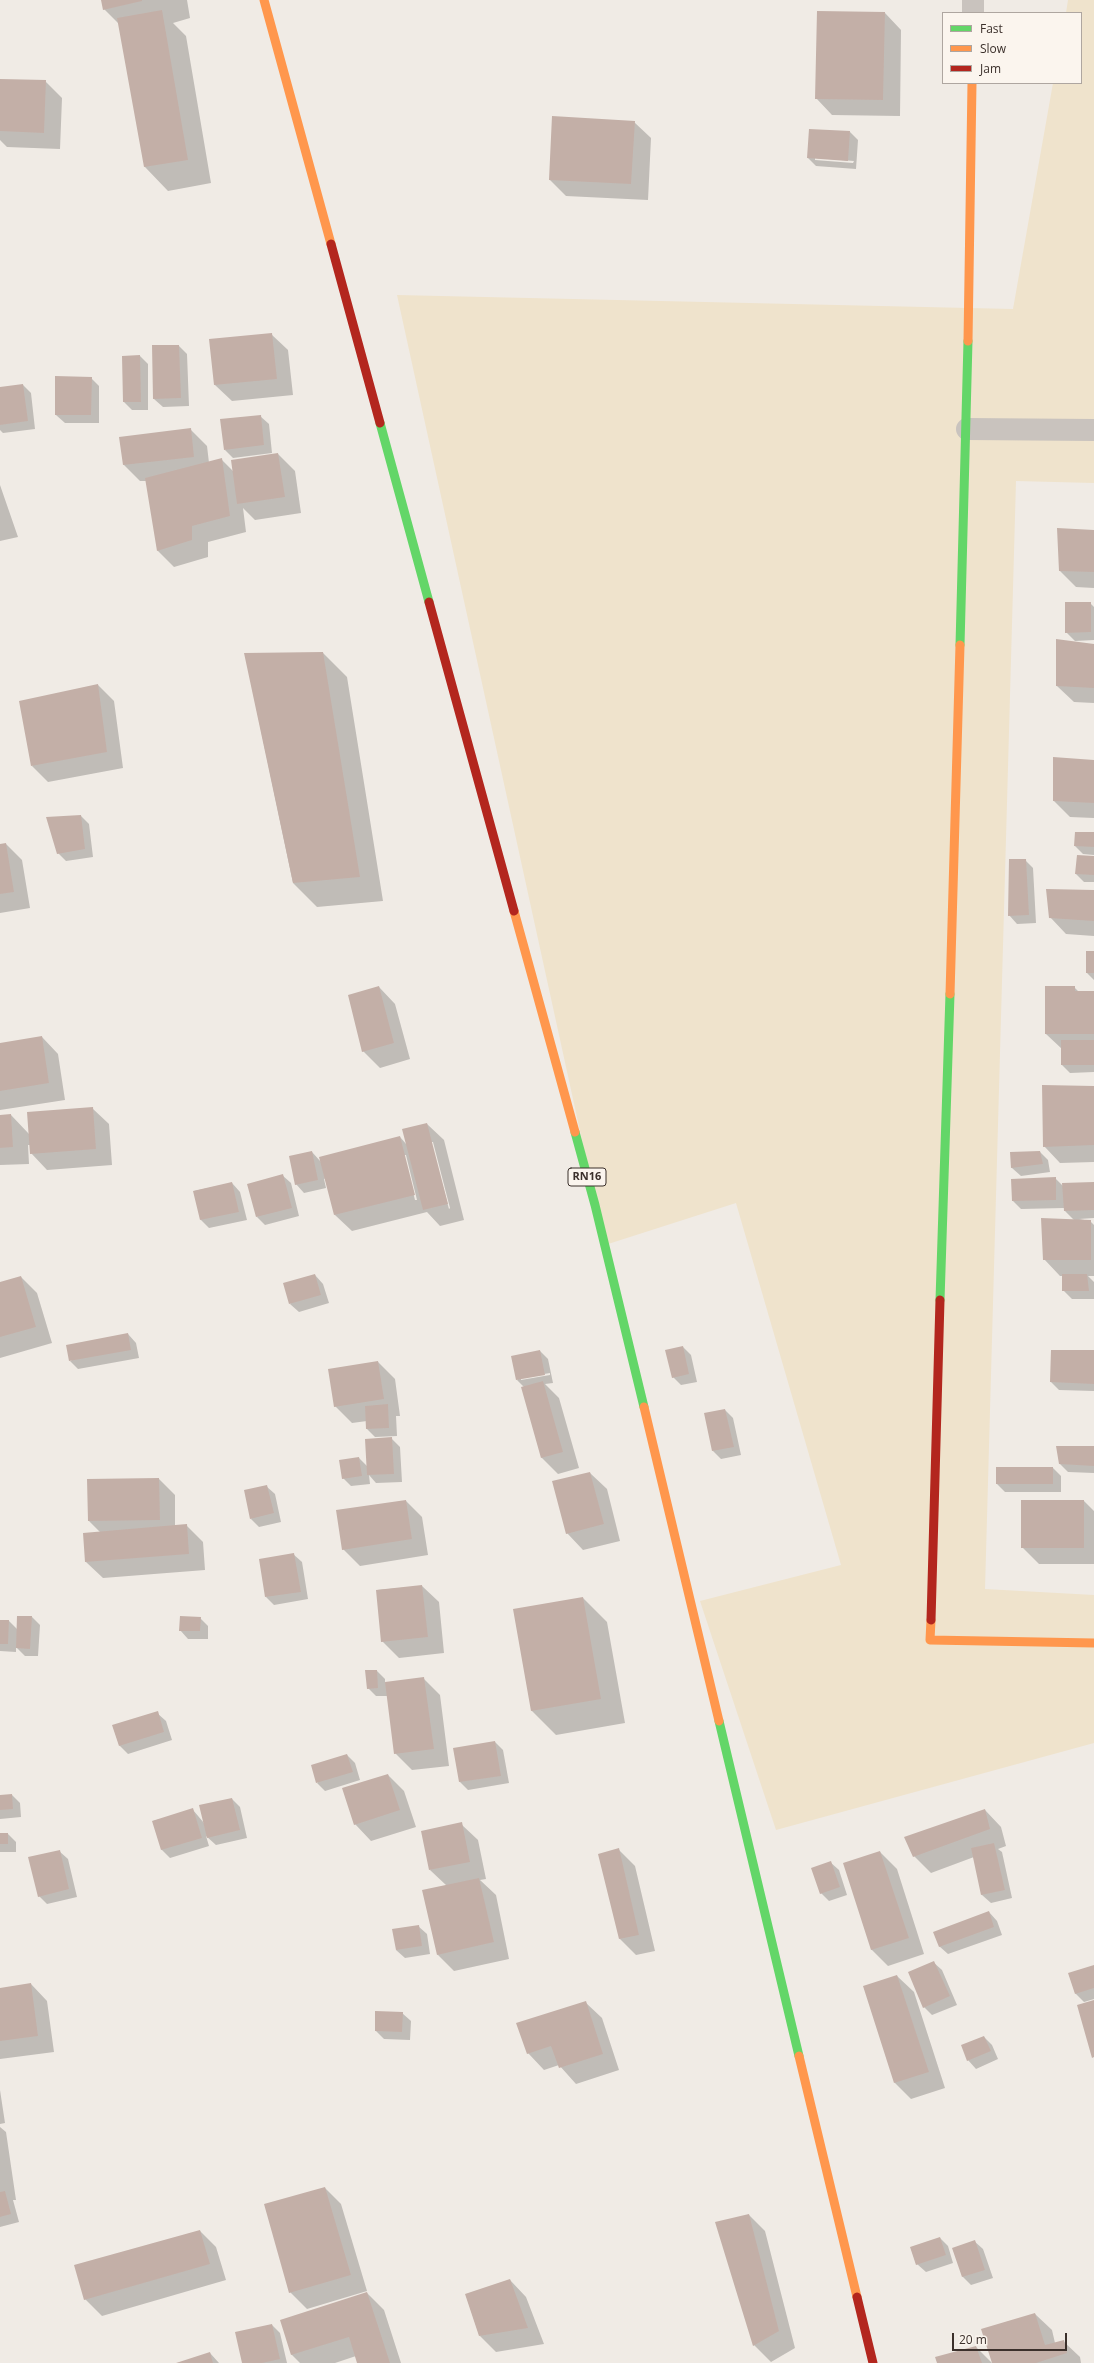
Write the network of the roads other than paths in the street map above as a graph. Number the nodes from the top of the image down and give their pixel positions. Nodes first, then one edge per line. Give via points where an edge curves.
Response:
1 (264, 0) edge
2 (973, 0) edge
3 (973, 12) edge
4 (972, 84) edge
5 (967, 429) junction
6 (1094, 430) edge
7 (1094, 1643) edge
8 (873, 2363) edge

1 - 8 main road, RN16 via 595,1204
2 - 3 street
4 - 5 main road
5 - 6 street
5 - 7 main road via 930,1640

